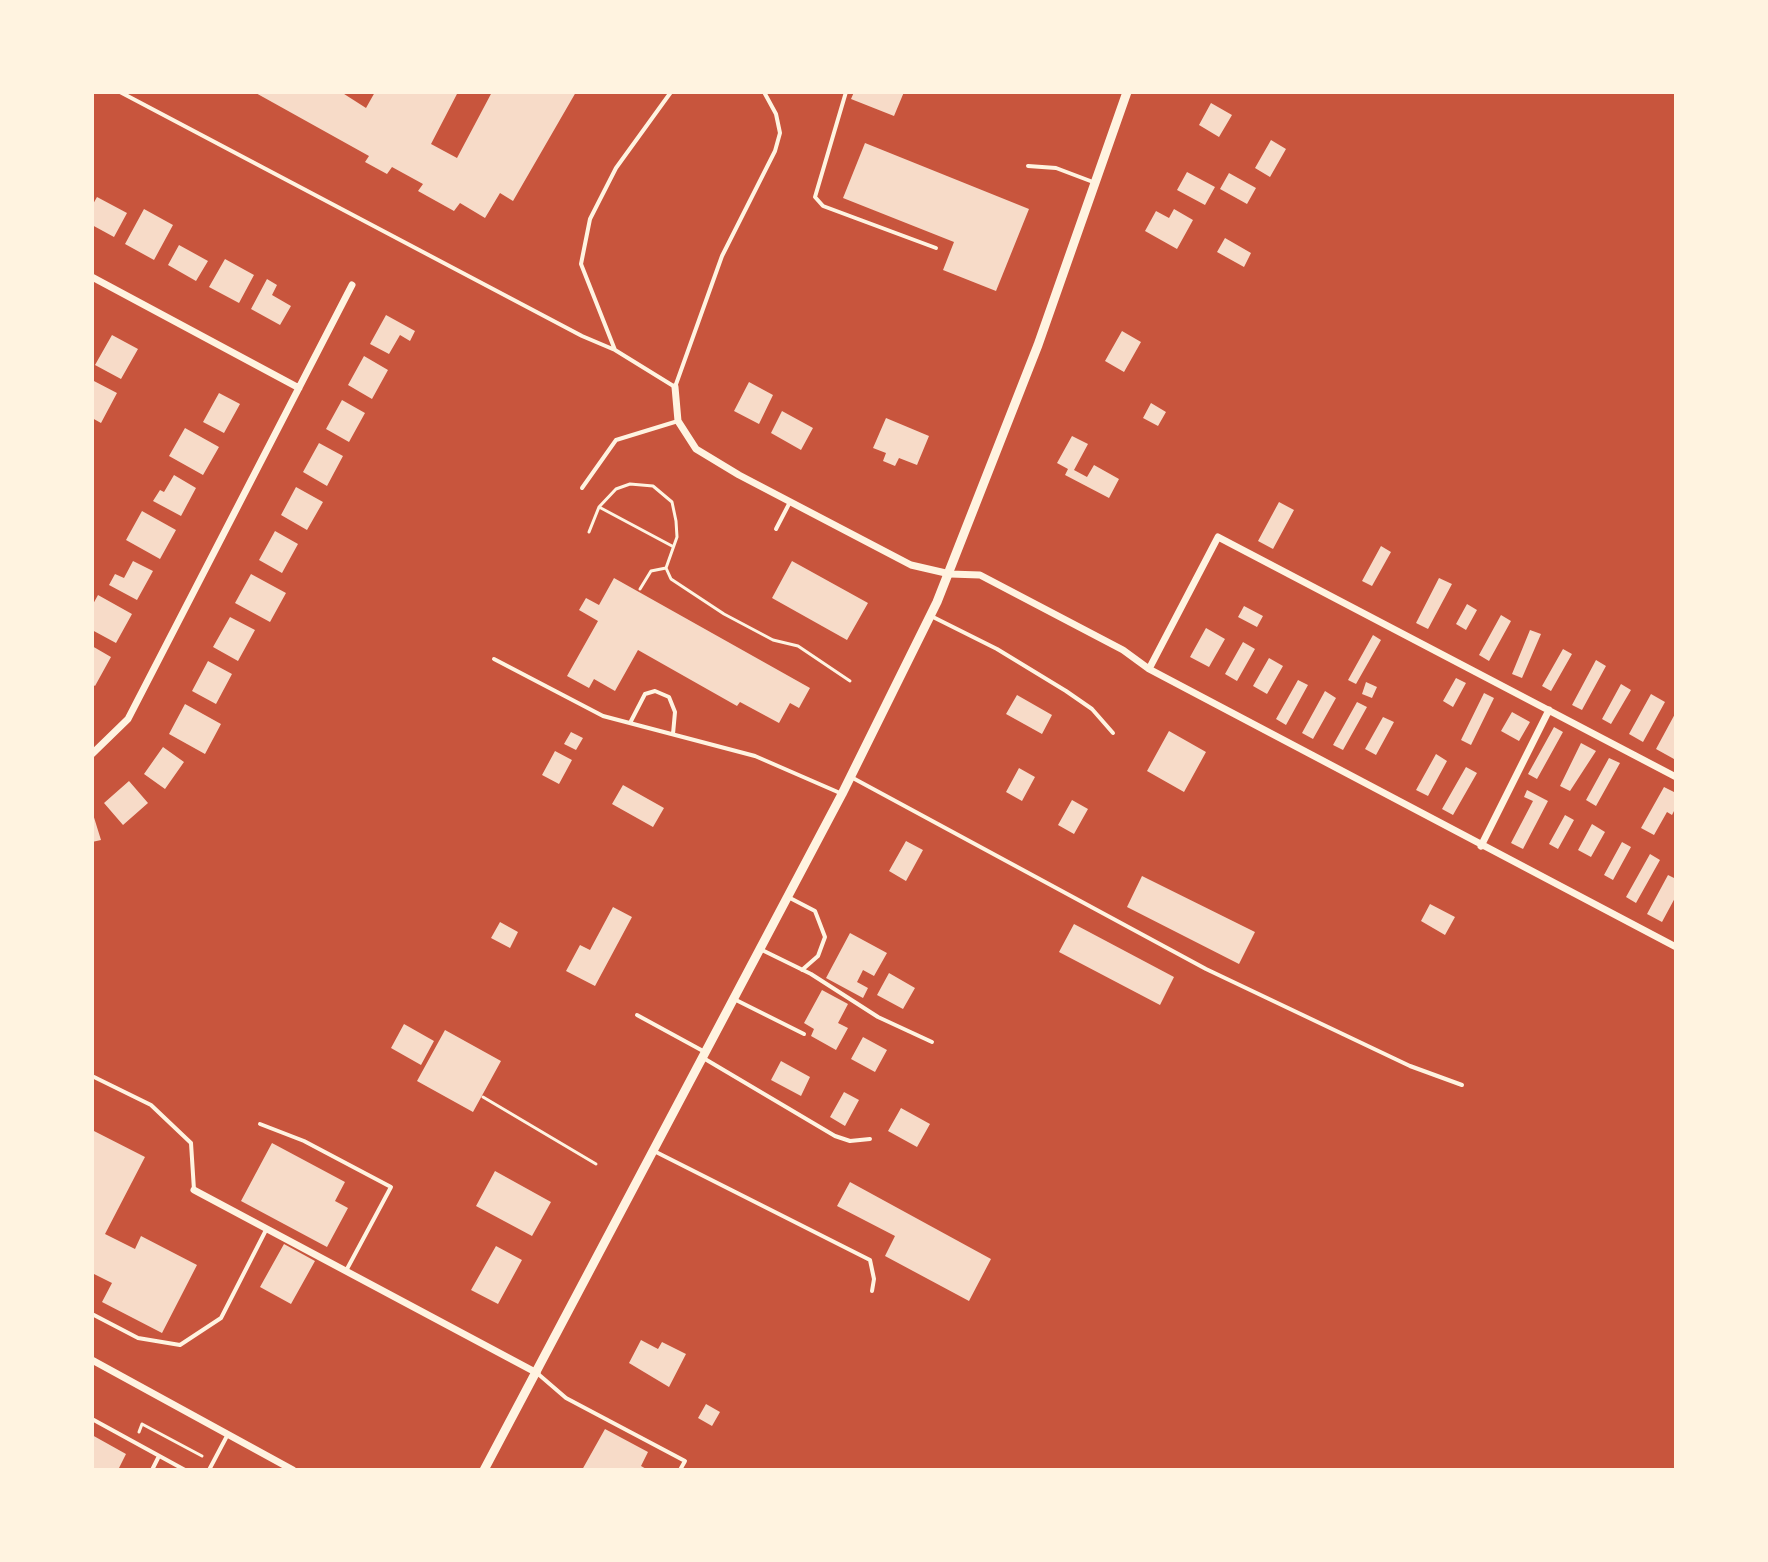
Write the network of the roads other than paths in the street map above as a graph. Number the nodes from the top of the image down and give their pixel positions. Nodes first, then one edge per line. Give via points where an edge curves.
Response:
1 (120, 92) edge
2 (671, 92) edge
3 (764, 92) edge
4 (846, 92) edge
5 (1127, 92) edge
6 (1028, 166) dead end
7 (1096, 182) junction
8 (936, 248) dead end
9 (92, 279) edge
10 (352, 285) dead end
11 (615, 350) junction
12 (675, 387) junction
13 (299, 388) junction
14 (678, 421) junction
15 (582, 488) dead end
16 (790, 502) junction
17 (776, 529) dead end
18 (950, 574) junction
19 (930, 616) junction
20 (494, 659) dead end
21 (1149, 669) junction
22 (1549, 710) junction
23 (630, 723) junction
24 (1113, 733) dead end
25 (673, 734) junction
26 (92, 754) edge
27 (851, 777) junction
28 (1676, 777) edge
29 (842, 794) junction
30 (1481, 846) junction
31 (788, 897) junction
32 (1676, 947) edge
33 (760, 949) junction
34 (802, 970) junction
35 (734, 999) junction
36 (637, 1015) dead end
37 (804, 1034) dead end
38 (932, 1042) dead end
39 (704, 1055) junction
40 (92, 1076) edge
41 (1462, 1085) dead end
42 (260, 1124) dead end
43 (870, 1139) dead end
44 (654, 1151) junction
45 (194, 1190) joint
46 (267, 1227) junction
47 (347, 1269) junction
48 (872, 1291) dead end
49 (92, 1314) edge
50 (92, 1360) edge
51 (537, 1373) junction
52 (92, 1419) edge
53 (228, 1434) junction
54 (159, 1456) junction
55 (152, 1470) edge
56 (185, 1470) edge
57 (209, 1470) edge
58 (293, 1470) edge
59 (484, 1470) edge
60 (680, 1470) edge

1 - 11 lane
2 - 11 lane via 616,168 590,219 582,249 584,277
3 - 12 lane via 780,133 775,151 722,256
4 - 8 lane via 815,197 823,206
5 - 7 street
6 - 7 lane via 1056,168
7 - 18 street
9 - 13 street
10 - 13 street
11 - 12 lane
12 - 14 street
13 - 26 street via 128,719
14 - 15 lane via 616,440
14 - 16 street via 696,449
16 - 17 lane
16 - 18 street via 911,565
18 - 19 street
18 - 21 street via 980,575
19 - 24 lane via 1066,691
19 - 27 street
20 - 23 lane via 603,716
21 - 22 street via 1218,537
21 - 30 street
22 - 28 street
22 - 30 street
23 - 25 lane
23 - 25 lane via 645,694 655,691 669,697 675,712
25 - 29 lane via 755,756
27 - 29 street
27 - 41 lane via 1206,969 1410,1066
29 - 31 street
30 - 32 street
31 - 33 street
31 - 34 lane via 815,911 825,937 818,956
33 - 34 lane
33 - 35 street
34 - 38 lane via 878,1017
35 - 37 lane
35 - 39 street
36 - 39 lane
39 - 43 lane via 835,1136
39 - 44 street
40 - 45 lane via 151,1105 191,1143
42 - 47 lane via 391,1187
44 - 48 lane via 870,1260
44 - 51 street
45 - 46 street
46 - 47 street
46 - 49 lane via 221,1318 180,1345 138,1338
47 - 51 street
50 - 53 street
51 - 59 street
51 - 60 lane via 566,1398 685,1461
52 - 54 lane
53 - 57 lane
53 - 58 street
54 - 55 lane
54 - 56 lane

